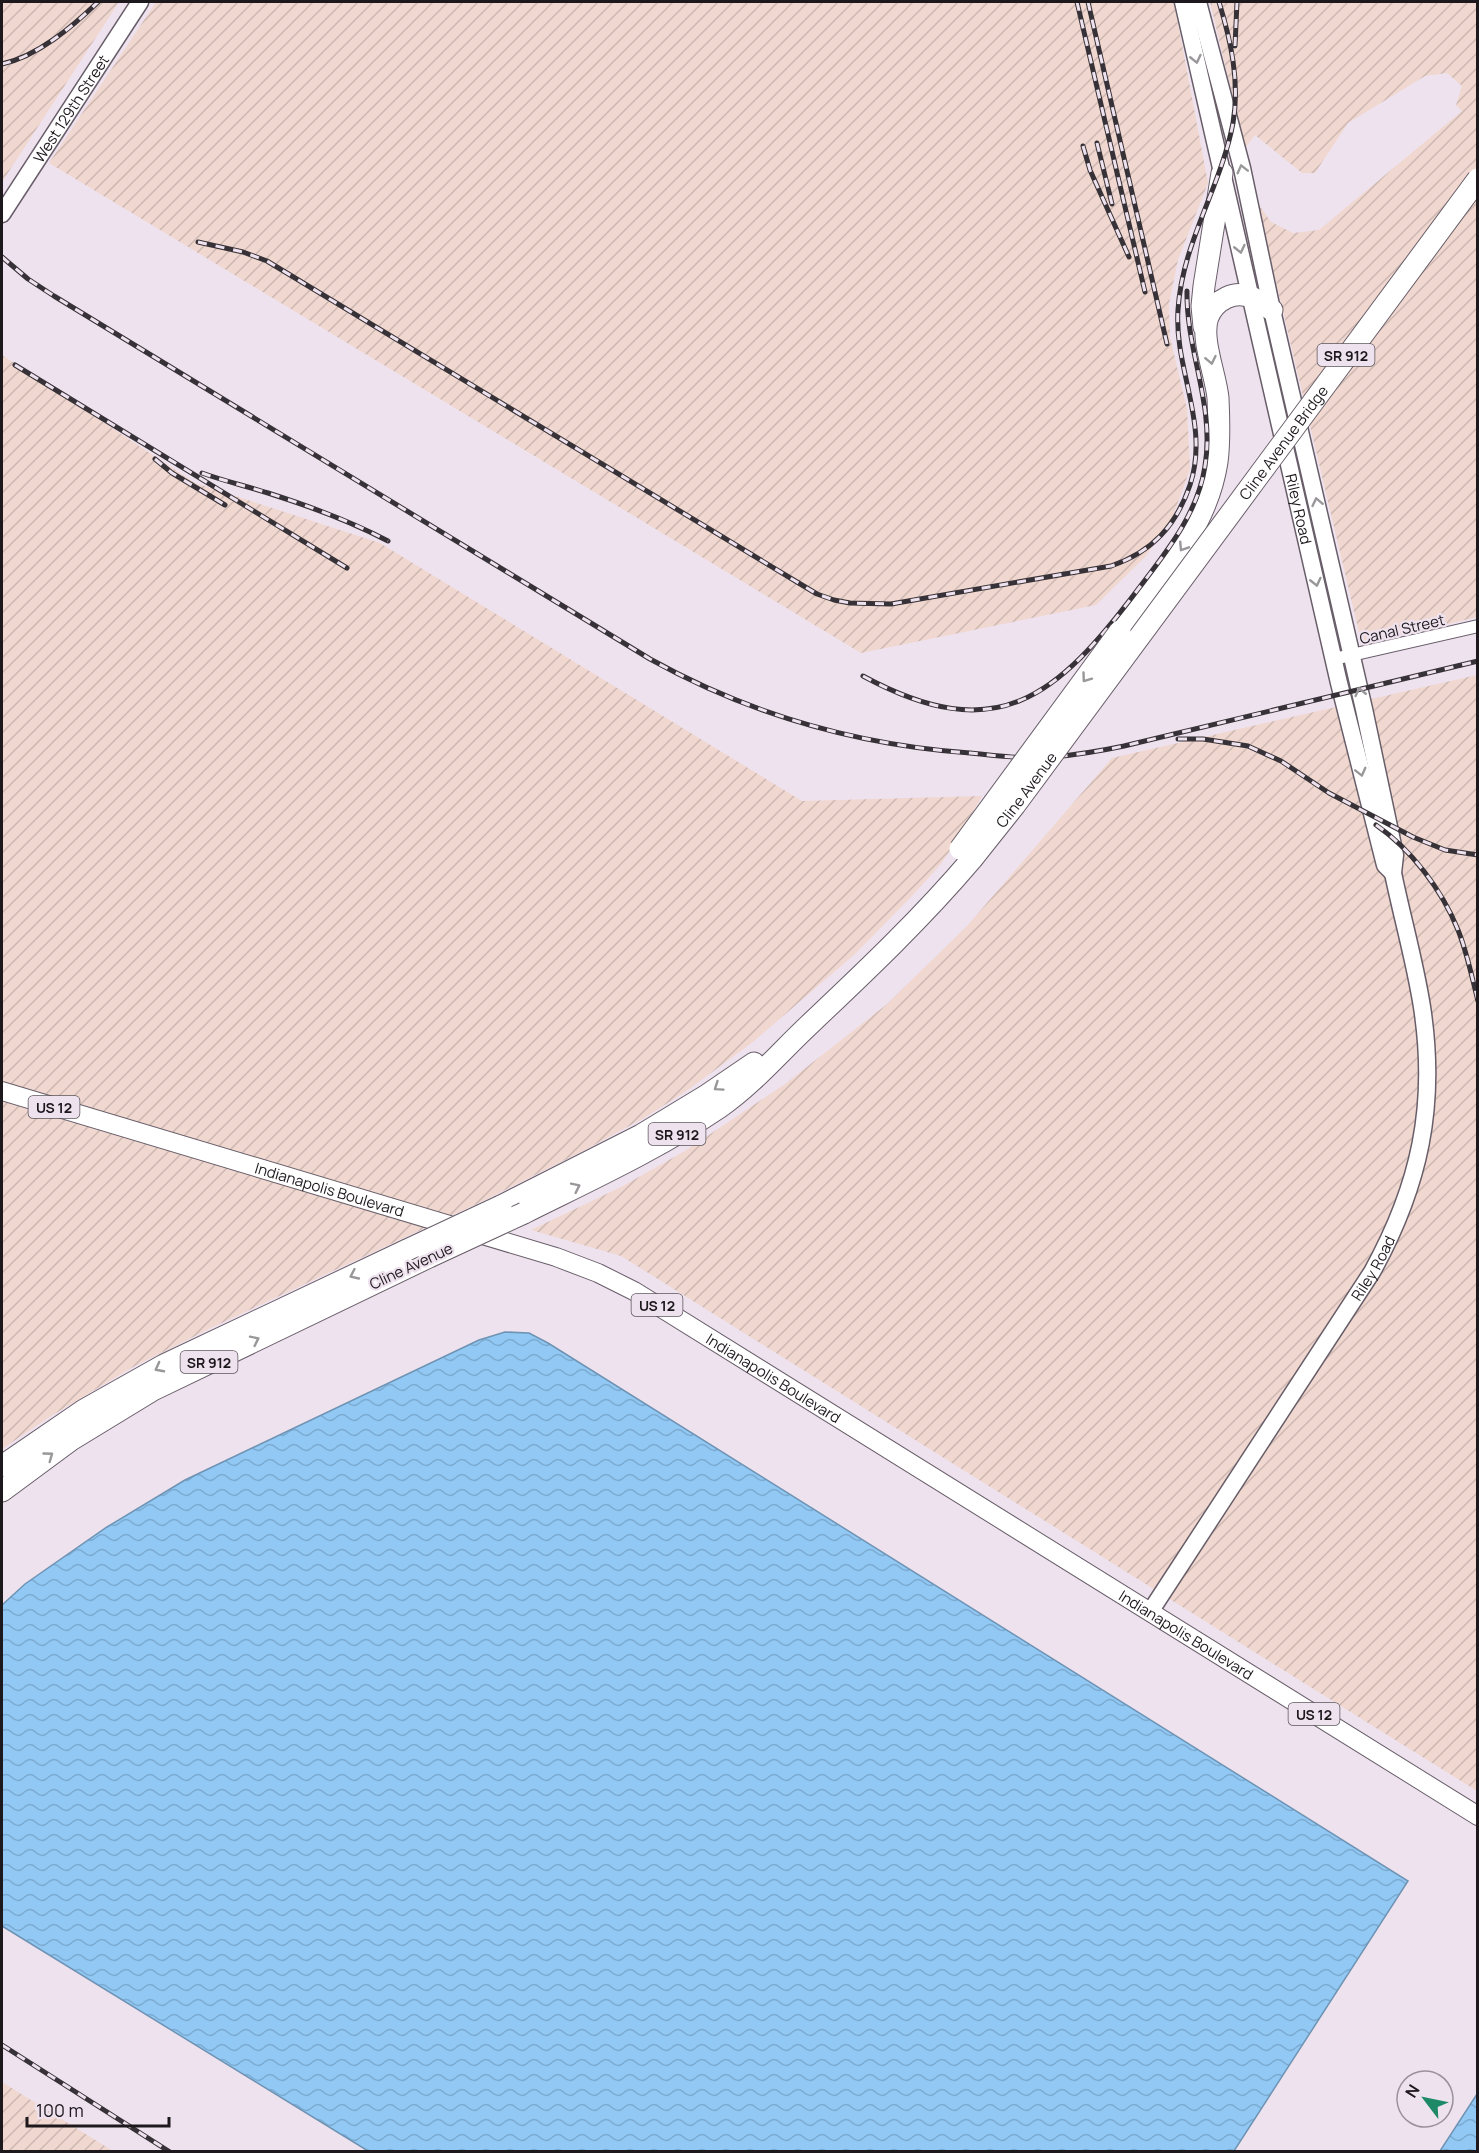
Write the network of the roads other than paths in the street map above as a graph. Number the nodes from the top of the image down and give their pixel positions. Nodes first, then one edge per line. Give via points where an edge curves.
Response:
1 (140, 2) edge
2 (1183, 2) edge
3 (1198, 2) edge
4 (1222, 173) junction
5 (1478, 179) edge
6 (2, 214) edge
7 (1251, 296) junction
8 (1272, 310) junction
9 (1205, 331) junction
10 (1216, 531) joint
11 (1478, 626) edge
12 (1352, 656) junction
13 (1334, 659) junction
14 (966, 854) junction
15 (1393, 873) junction
16 (809, 1025) junction
17 (766, 1054) junction
18 (2, 1091) edge
19 (2, 1466) edge
20 (2, 1491) edge
21 (1150, 1612) junction
22 (1478, 1816) edge

1 - 6 main road, West 129th Street
2 -> 4 main road, Riley Road
8 -> 3 main road, Riley Road via 1242,168
4 -> 7 main road, Riley Road
4 - 9 highway via 1204,286
5 - 10 highway, Cline Avenue Bridge / SR 912, bridge
7 - 8 highway
7 - 9 highway via 1222,299 1208,318
7 -> 13 main road, Riley Road
12 -> 8 main road, Riley Road
9 -> 14 highway, bridge via 1219,420 1217,461 1200,516 1181,551 1120,631
10 - 14 highway, Cline Avenue / SR 912, bridge via 1029,786
11 - 12 street, Canal Street
12 - 13 street, Canal Street
15 -> 12 main road, Riley Road via 1394,850
13 -> 15 main road, Riley Road via 1385,865
14 - 16 highway, Cline Avenue / SR 912 via 907,930
14 - 17 highway via 853,972
15 - 21 main road, Riley Road via 1422,1004 1427,1060 1422,1136 1410,1190 1372,1272
16 - 17 highway, Cline Avenue / SR 912
20 -> 16 highway, Cline Avenue / SR 912, bridge via 71,1440 153,1390 654,1148 722,1106
17 -> 19 highway, Cline Avenue / SR 912, bridge via 707,1095 597,1158 125,1386
18 - 21 main road, Indianapolis Boulevard / US 12 via 556,1257 598,1273 634,1291
21 - 22 main road, Indianapolis Boulevard / US 12

